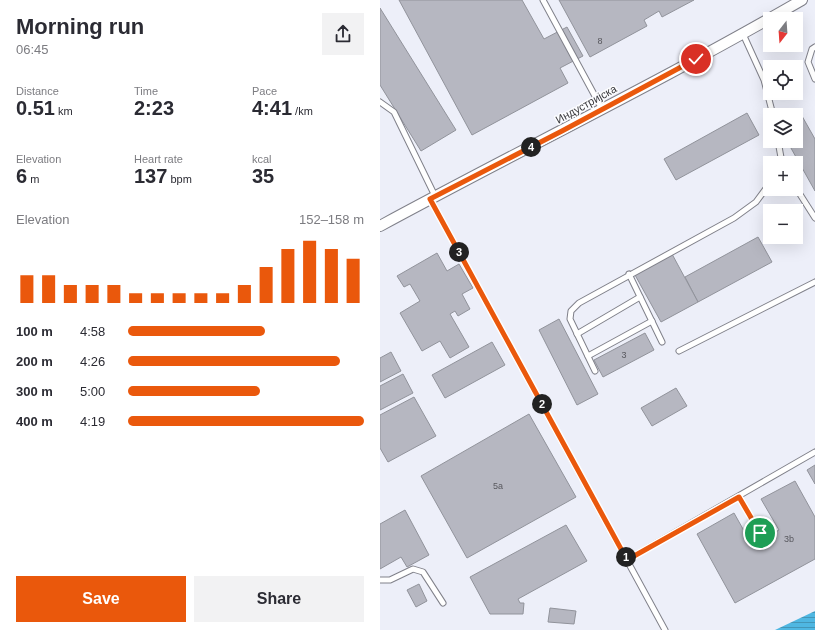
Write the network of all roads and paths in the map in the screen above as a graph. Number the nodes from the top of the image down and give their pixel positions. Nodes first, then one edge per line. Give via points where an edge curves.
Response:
1 (543, 0) edge
2 (802, 0) edge
3 (743, 34) junction
4 (815, 47) edge
5 (815, 79) edge
6 (380, 102) edge
7 (771, 108) edge
8 (602, 109) junction
9 (763, 192) edge
10 (801, 196) edge
11 (433, 197) junction
12 (815, 218) edge
13 (380, 226) edge
14 (629, 274) junction
15 (815, 282) edge
16 (640, 297) junction
17 (652, 321) junction
18 (577, 334) junction
19 (662, 342) dead end
20 (679, 351) dead end
21 (588, 356) junction
22 (595, 371) dead end
23 (815, 452) edge
24 (739, 497) junction
25 (760, 533) dead end
26 (627, 560) junction
27 (380, 580) edge
28 (443, 603) dead end
29 (665, 630) edge

1 - 8 lane
2 - 3 street, Индустријска
3 - 7 lane via 764,80
3 - 8 street, Индустријска
4 - 5 lane via 812,48 808,62
6 - 11 lane via 394,112
8 - 11 street, Индустријска
9 - 14 lane via 756,202 734,218
10 - 12 lane
11 - 13 street, Индустријска
11 - 26 lane
14 - 16 lane
14 - 18 lane via 579,303 571,311 570,319
15 - 20 lane
16 - 17 lane
16 - 18 lane
17 - 19 lane
17 - 21 lane
18 - 21 lane
21 - 22 lane
23 - 24 lane
24 - 25 lane
24 - 26 lane
26 - 29 lane
27 - 28 lane via 390,580 413,569 423,572

